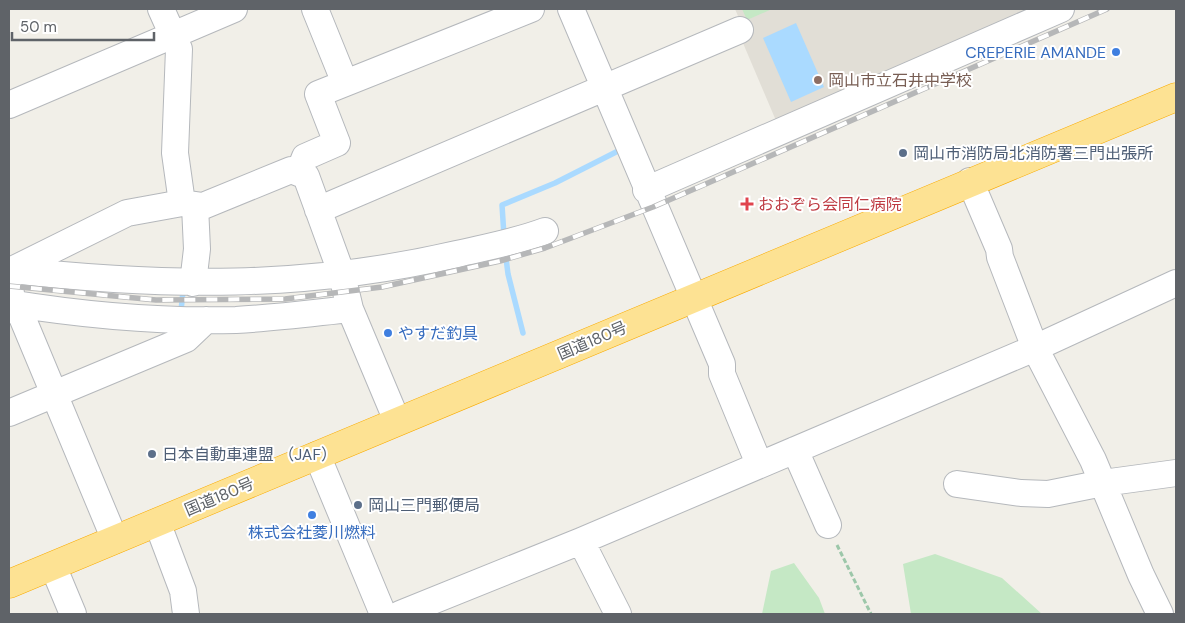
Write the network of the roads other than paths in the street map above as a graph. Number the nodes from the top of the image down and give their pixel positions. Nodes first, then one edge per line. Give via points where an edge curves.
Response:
1 (161, 9) edge
2 (234, 9) edge
3 (315, 9) edge
4 (531, 9) edge
5 (571, 9) edge
6 (1061, 9) edge
7 (740, 30) dead end
8 (173, 35) junction
9 (344, 84) junction
10 (604, 88) junction
11 (1176, 97) edge
12 (9, 105) edge
13 (299, 172) junction
14 (970, 181) junction
15 (646, 190) junction
16 (189, 204) junction
17 (318, 210) junction
18 (544, 231) dead end
19 (10, 269) edge
20 (342, 275) junction
21 (192, 283) junction
22 (1176, 283) edge
23 (693, 298) junction
24 (10, 303) edge
25 (350, 309) junction
26 (206, 320) junction
27 (1035, 348) junction
28 (54, 394) junction
29 (9, 413) edge
30 (397, 421) junction
31 (317, 455) junction
32 (797, 455) junction
33 (759, 464) junction
34 (1176, 473) edge
35 (1103, 483) junction
36 (956, 484) dead end
37 (157, 522) junction
38 (828, 525) road end
39 (115, 540) junction
40 (584, 547) junction
41 (53, 566) junction
42 (9, 584) edge
43 (73, 614) edge
44 (186, 614) edge
45 (400, 614) edge
46 (618, 614) edge
47 (1160, 614) edge

1 - 8 street
2 - 8 street
3 - 9 street
4 - 9 street
5 - 10 street
6 - 15 street
7 - 10 street
8 - 12 street
8 - 16 street via 179,49 175,153
9 - 13 street via 318,94 337,143 305,157
10 - 15 street
10 - 17 street
11 - 14 highway, 国道180号
13 - 16 street via 292,170 203,206
13 - 17 street via 306,176
14 - 23 highway, 国道180号
14 - 27 street
15 - 23 street
16 - 19 street via 127,213
16 - 21 street via 197,249
17 - 20 street
18 - 20 street via 518,241
19 - 21 street
19 - 24 street
20 - 21 street via 268,282
20 - 25 street
22 - 27 street
23 - 30 highway, 国道180号
23 - 33 street via 722,364 722,374
24 - 26 street via 87,313
24 - 28 street via 22,317
25 - 26 street
25 - 30 street
26 - 28 street via 186,339
27 - 32 street
27 - 35 street
28 - 29 street
28 - 39 street
30 - 31 highway, 国道180号
31 - 37 highway, 国道180号
31 - 45 street
32 - 33 street
32 - 38 street
33 - 40 street
34 - 35 street
35 - 36 street via 1048,494
35 - 47 street
37 - 39 highway, 国道180号
37 - 44 street via 183,590
39 - 41 highway, 国道180号
40 - 45 street
40 - 46 street
41 - 42 highway, 国道180号
41 - 43 street

